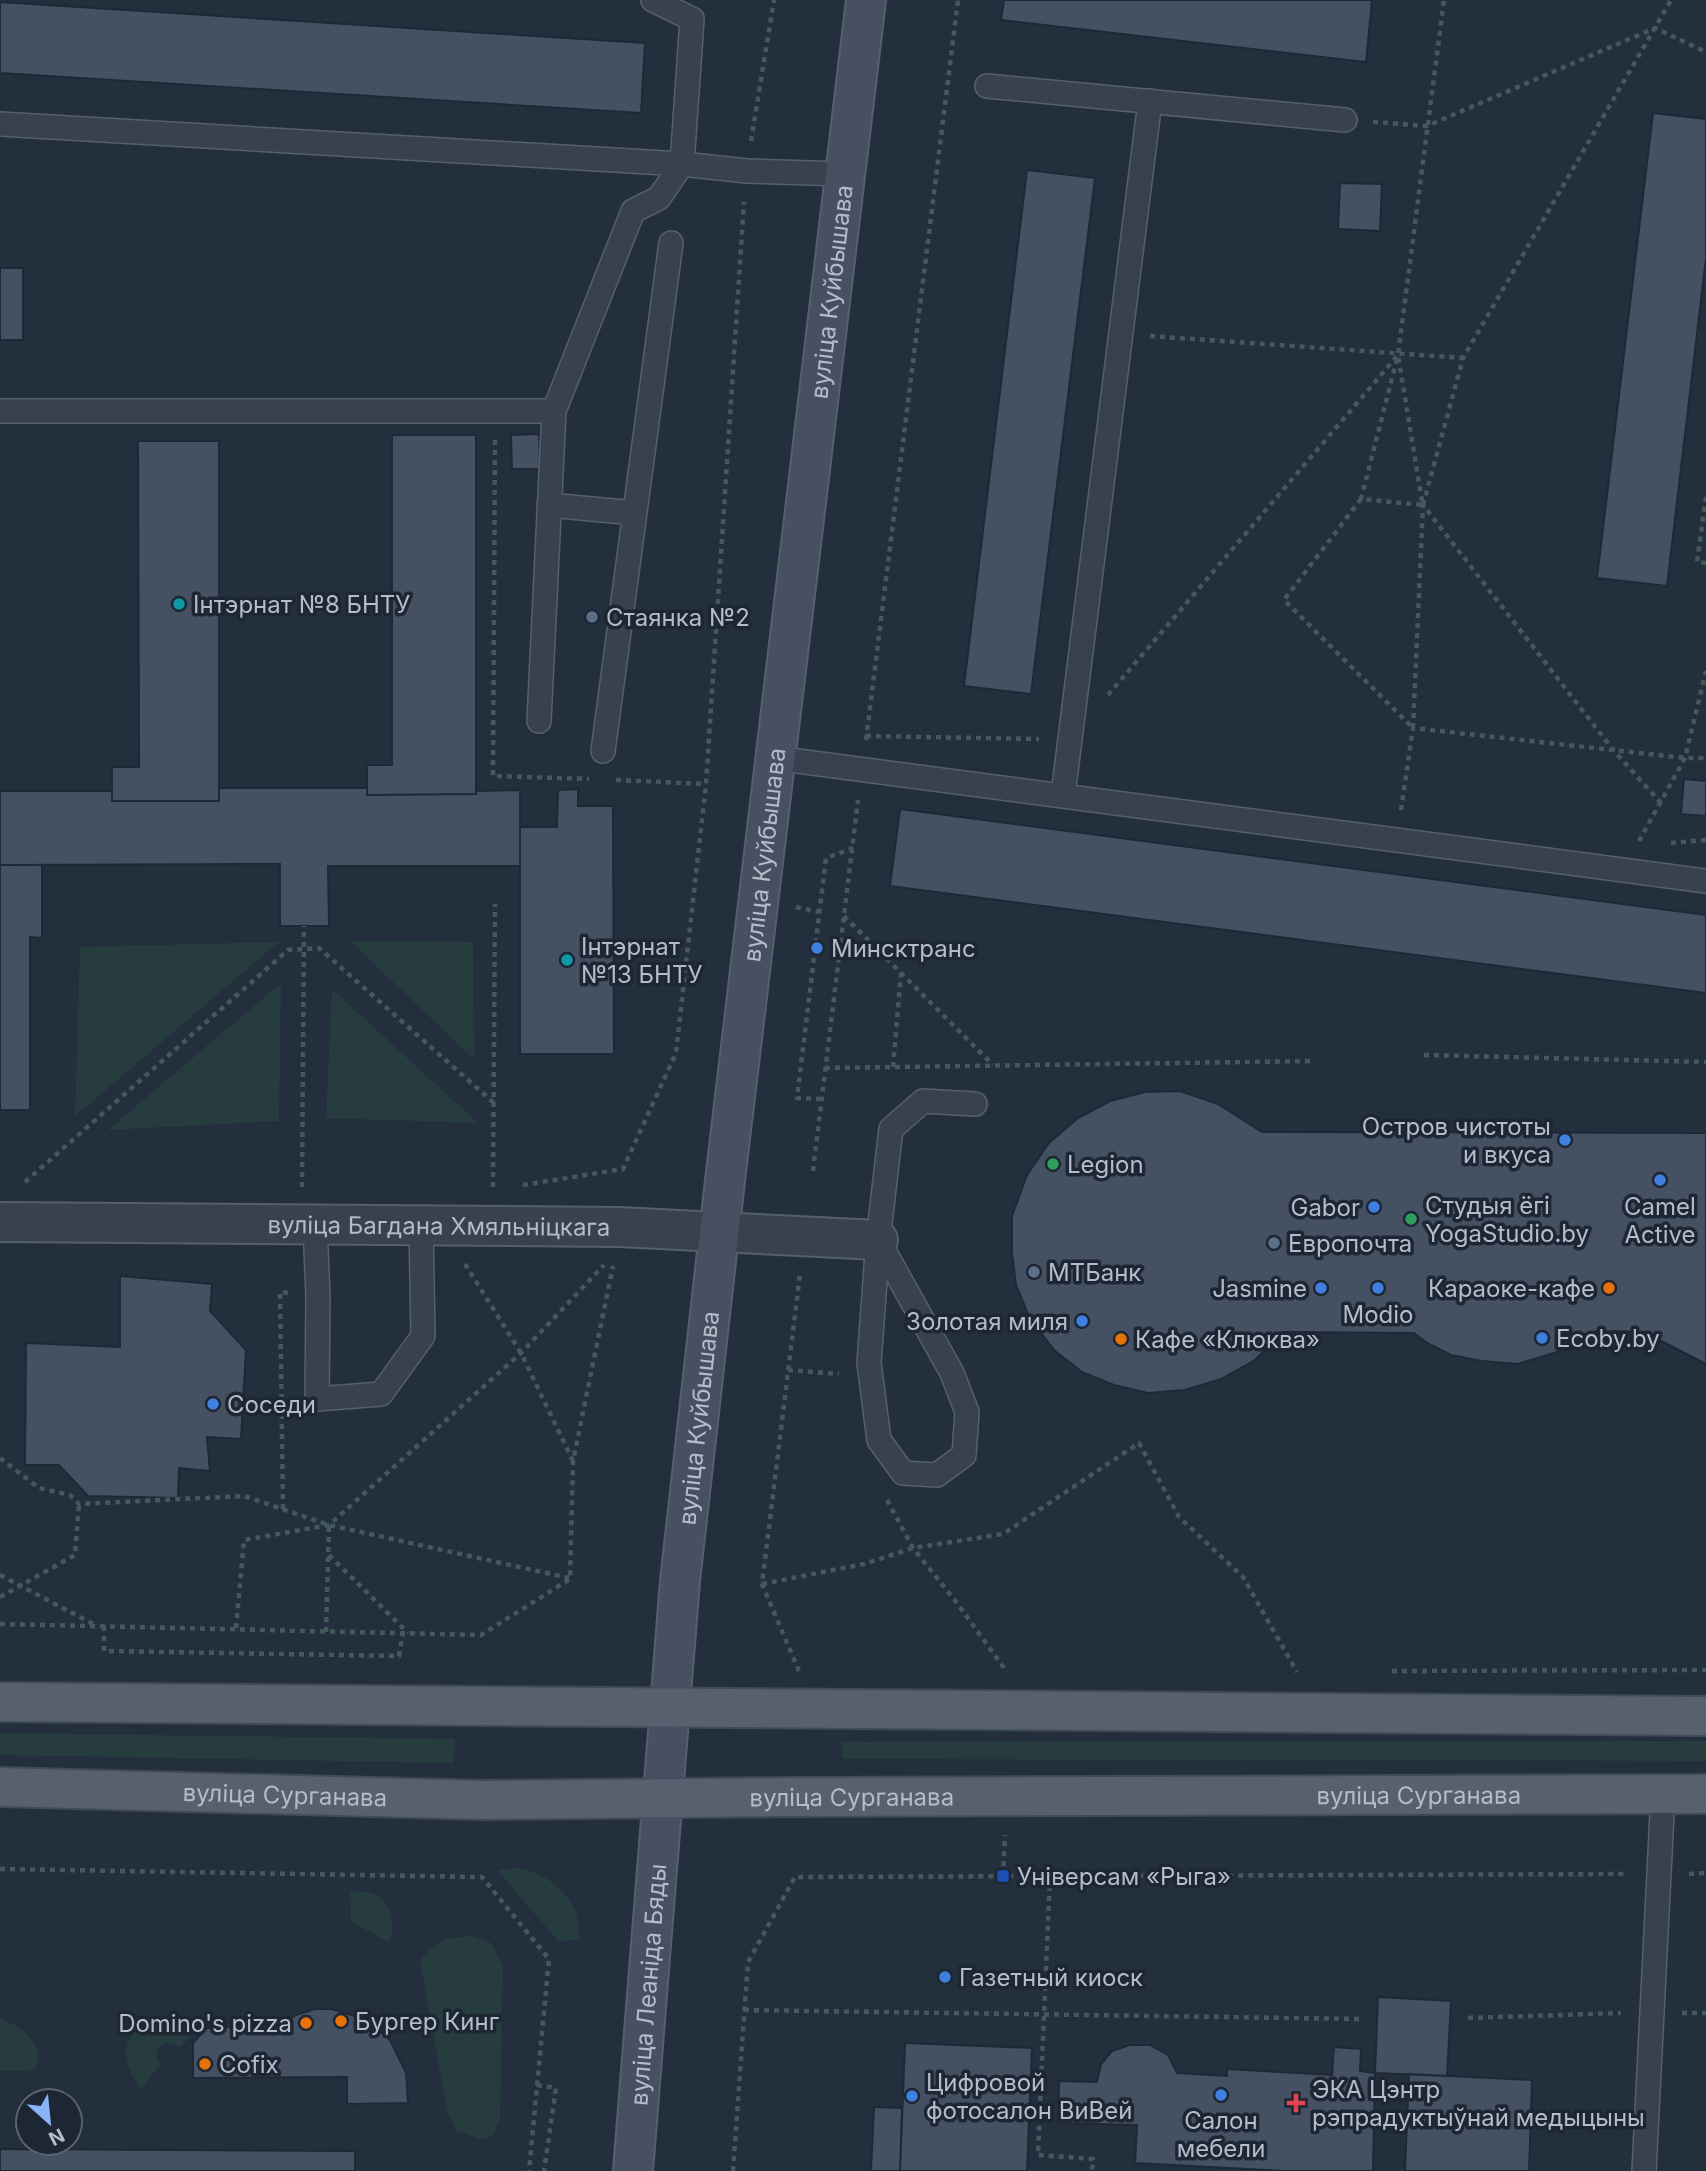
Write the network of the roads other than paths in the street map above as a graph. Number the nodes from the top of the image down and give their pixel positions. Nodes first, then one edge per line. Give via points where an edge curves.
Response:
1 (653, 0) edge
2 (866, 0) edge
3 (987, 86) dead end
4 (1150, 101) junction
5 (1345, 120) road end
6 (0, 124) edge
7 (682, 164) junction
8 (844, 174) junction
9 (671, 243) dead end
10 (0, 411) edge
11 (554, 411) junction
12 (549, 505) junction
13 (635, 513) junction
14 (539, 721) dead end
15 (603, 751) dead end
16 (775, 758) junction
17 (1063, 795) junction
18 (1706, 881) edge
19 (975, 1104) dead end
20 (0, 1222) edge
21 (315, 1225) junction
22 (438, 1226) junction
23 (720, 1234) junction
24 (878, 1240) junction
25 (0, 1702) edge
26 (670, 1709) junction
27 (1706, 1716) edge
28 (0, 1787) edge
29 (1663, 1794) junction
30 (1706, 1794) edge
31 (662, 1798) junction
32 (633, 2171) edge
33 (1644, 2171) edge

1 - 7 lane via 692,19
2 - 8 main road, вуліца Куйбышава
3 - 4 lane
4 - 5 lane
4 - 17 lane
6 - 7 lane
7 - 8 lane
7 - 11 lane via 659,198 633,211
8 - 16 main road, вуліца Куйбышава
9 - 13 lane
10 - 11 lane
11 - 12 lane
12 - 13 lane
12 - 14 lane
13 - 15 lane
16 - 17 lane
16 - 23 main road, вуліца Куйбышава
17 - 18 lane
19 - 24 lane via 923,1101 891,1129
20 - 21 street, вуліца Багдана Хмяльніцкага
21 - 22 street, вуліца Багдана Хмяльніцкага
21 - 22 lane via 317,1399 381,1394 423,1336
22 - 23 street, вуліца Багдана Хмяльніцкага via 619,1227
23 - 24 street, вуліца Багдана Хмяльніцкага
23 - 26 main road, вуліца Куйбышава
24 - 24 lane via 869,1363 879,1440 903,1474 937,1475 964,1455 967,1412 952,1373
25 - 26 main road
26 - 27 main road
26 - 31 main road, вуліца Куйбышава
28 - 31 main road, вуліца Сурганава via 482,1800
29 - 30 main road, вуліца Сурганава
29 - 31 main road, вуліца Сурганава
29 - 33 lane
31 - 32 main road, вуліца Леаніда Бяды

